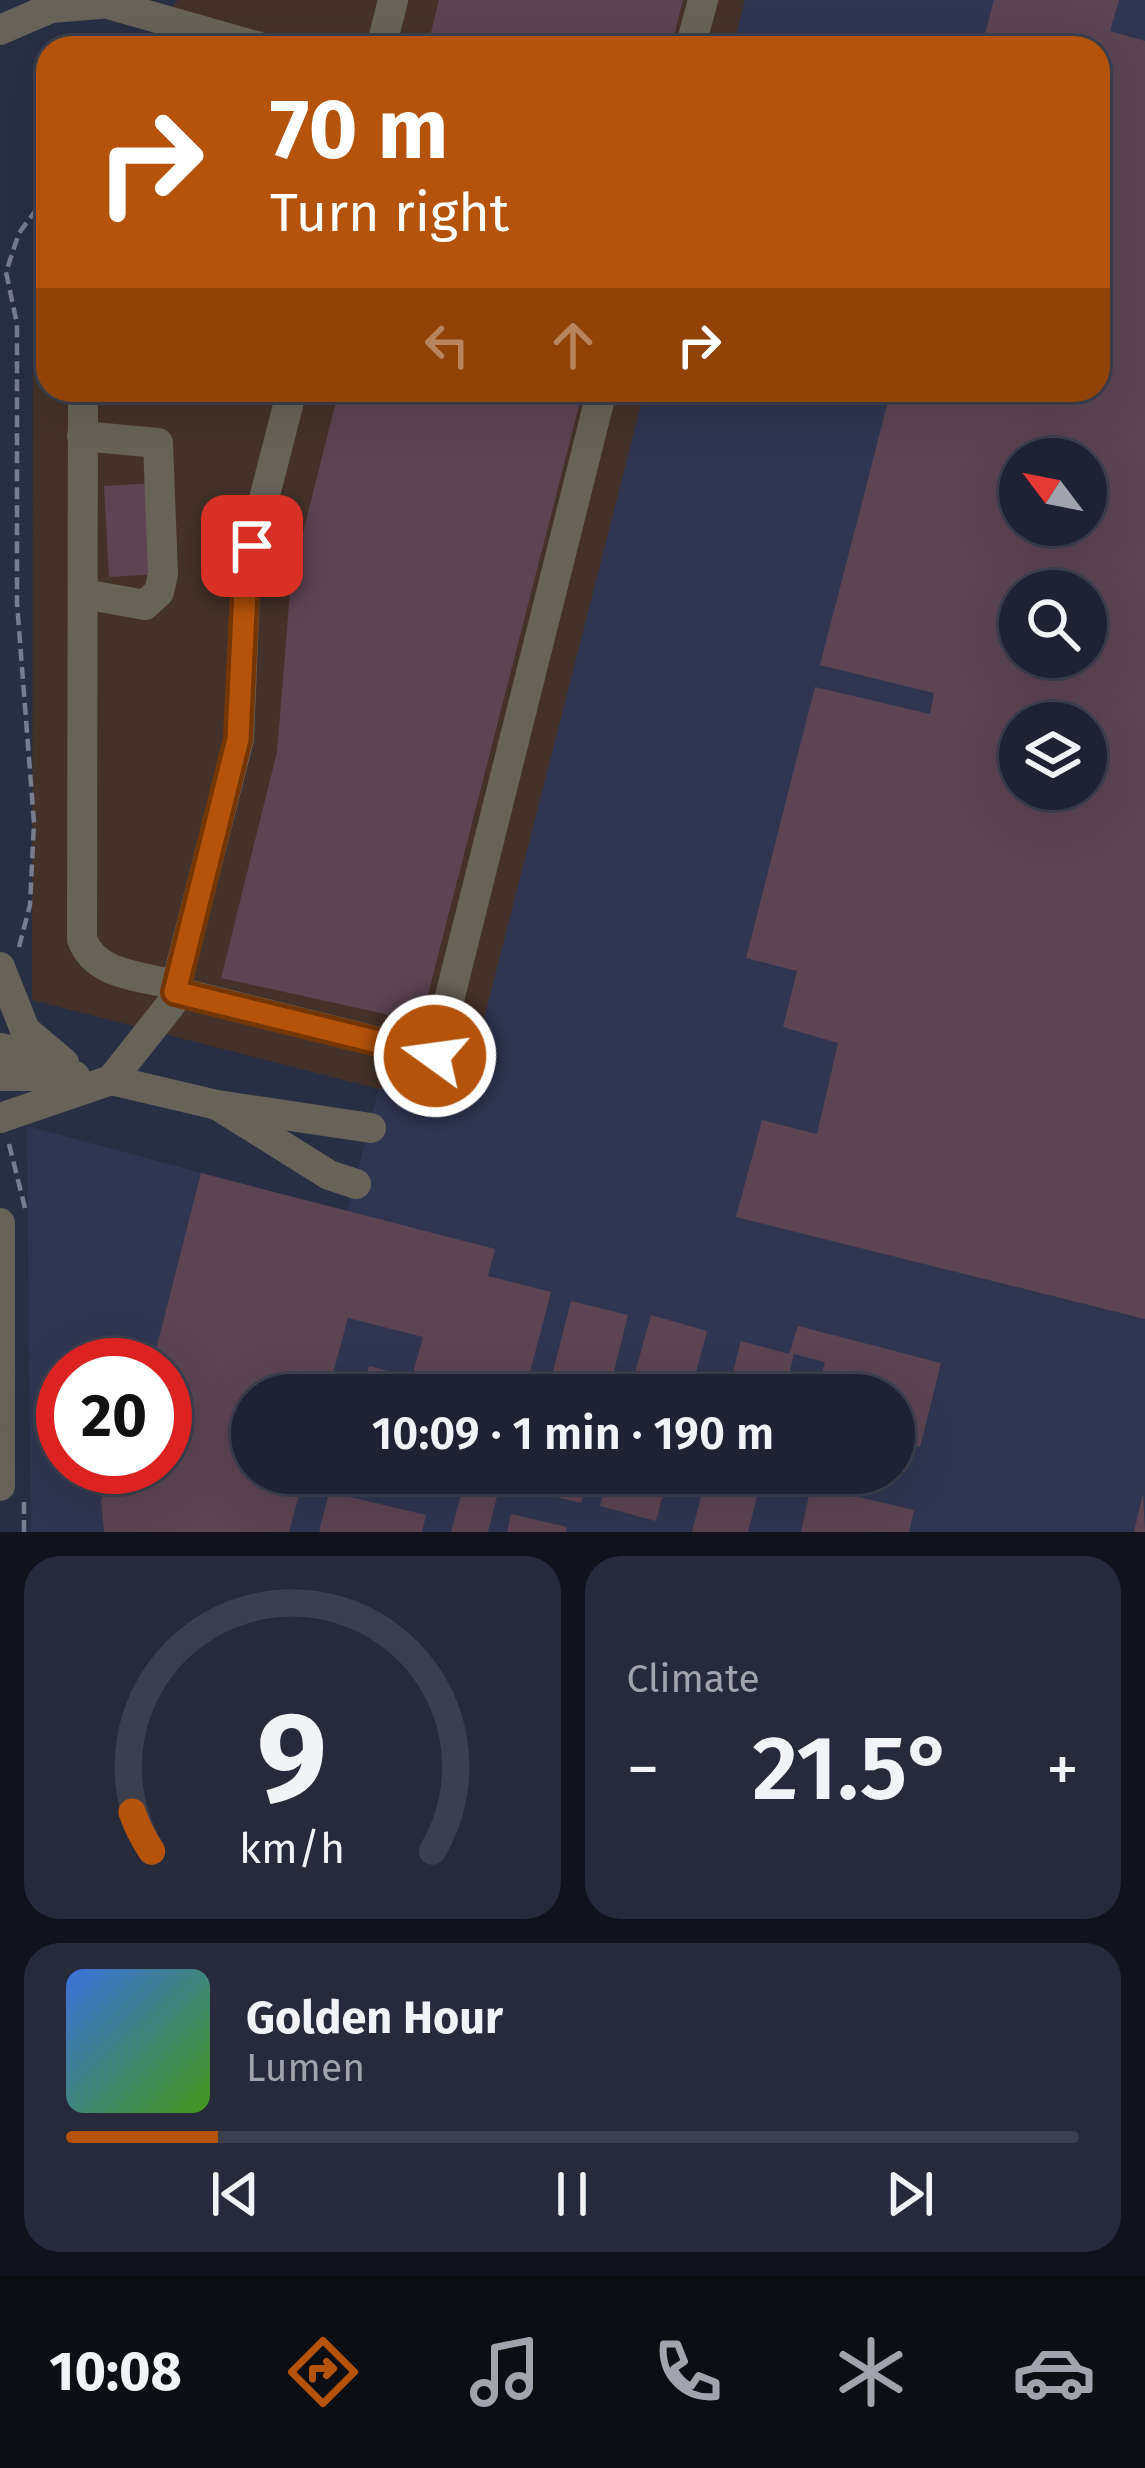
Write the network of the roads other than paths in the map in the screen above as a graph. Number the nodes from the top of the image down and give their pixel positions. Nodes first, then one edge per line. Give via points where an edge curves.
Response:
1 (393, 0) edge
2 (703, 0) edge
3 (97, 2) edge
4 (133, 15) junction
5 (0, 30) edge
6 (152, 36) edge
7 (216, 36) edge
8 (384, 36) edge
9 (694, 36) edge
10 (83, 402) edge
11 (289, 402) edge
12 (599, 402) edge
13 (82, 445) junction
14 (84, 594) junction
15 (106, 648) dead end
16 (84, 745) junction
17 (0, 967) edge
18 (176, 988) junction
19 (0, 1048) edge
20 (64, 1063) junction
21 (0, 1076) edge
22 (111, 1079) junction
23 (218, 1105) junction
24 (0, 1118) edge
25 (371, 1128) dead end
26 (356, 1184) dead end
27 (0, 1223) edge
28 (0, 1486) edge

1 - 8 street
2 - 9 street
3 - 4 street
3 - 5 street via 50,8
4 - 6 street
4 - 7 street
10 - 13 street
11 - 18 street via 246,569 238,739
12 - 18 street via 435,1056
13 - 14 street
13 - 14 street via 158,457 163,574 146,605
14 - 16 street
15 - 16 street via 101,724
16 - 18 street via 88,957
17 - 20 street via 25,1030
18 - 22 street
19 - 20 street
20 - 22 street
21 - 22 street
22 - 23 street
22 - 24 street
23 - 25 street
23 - 26 street via 328,1175
27 - 28 street

